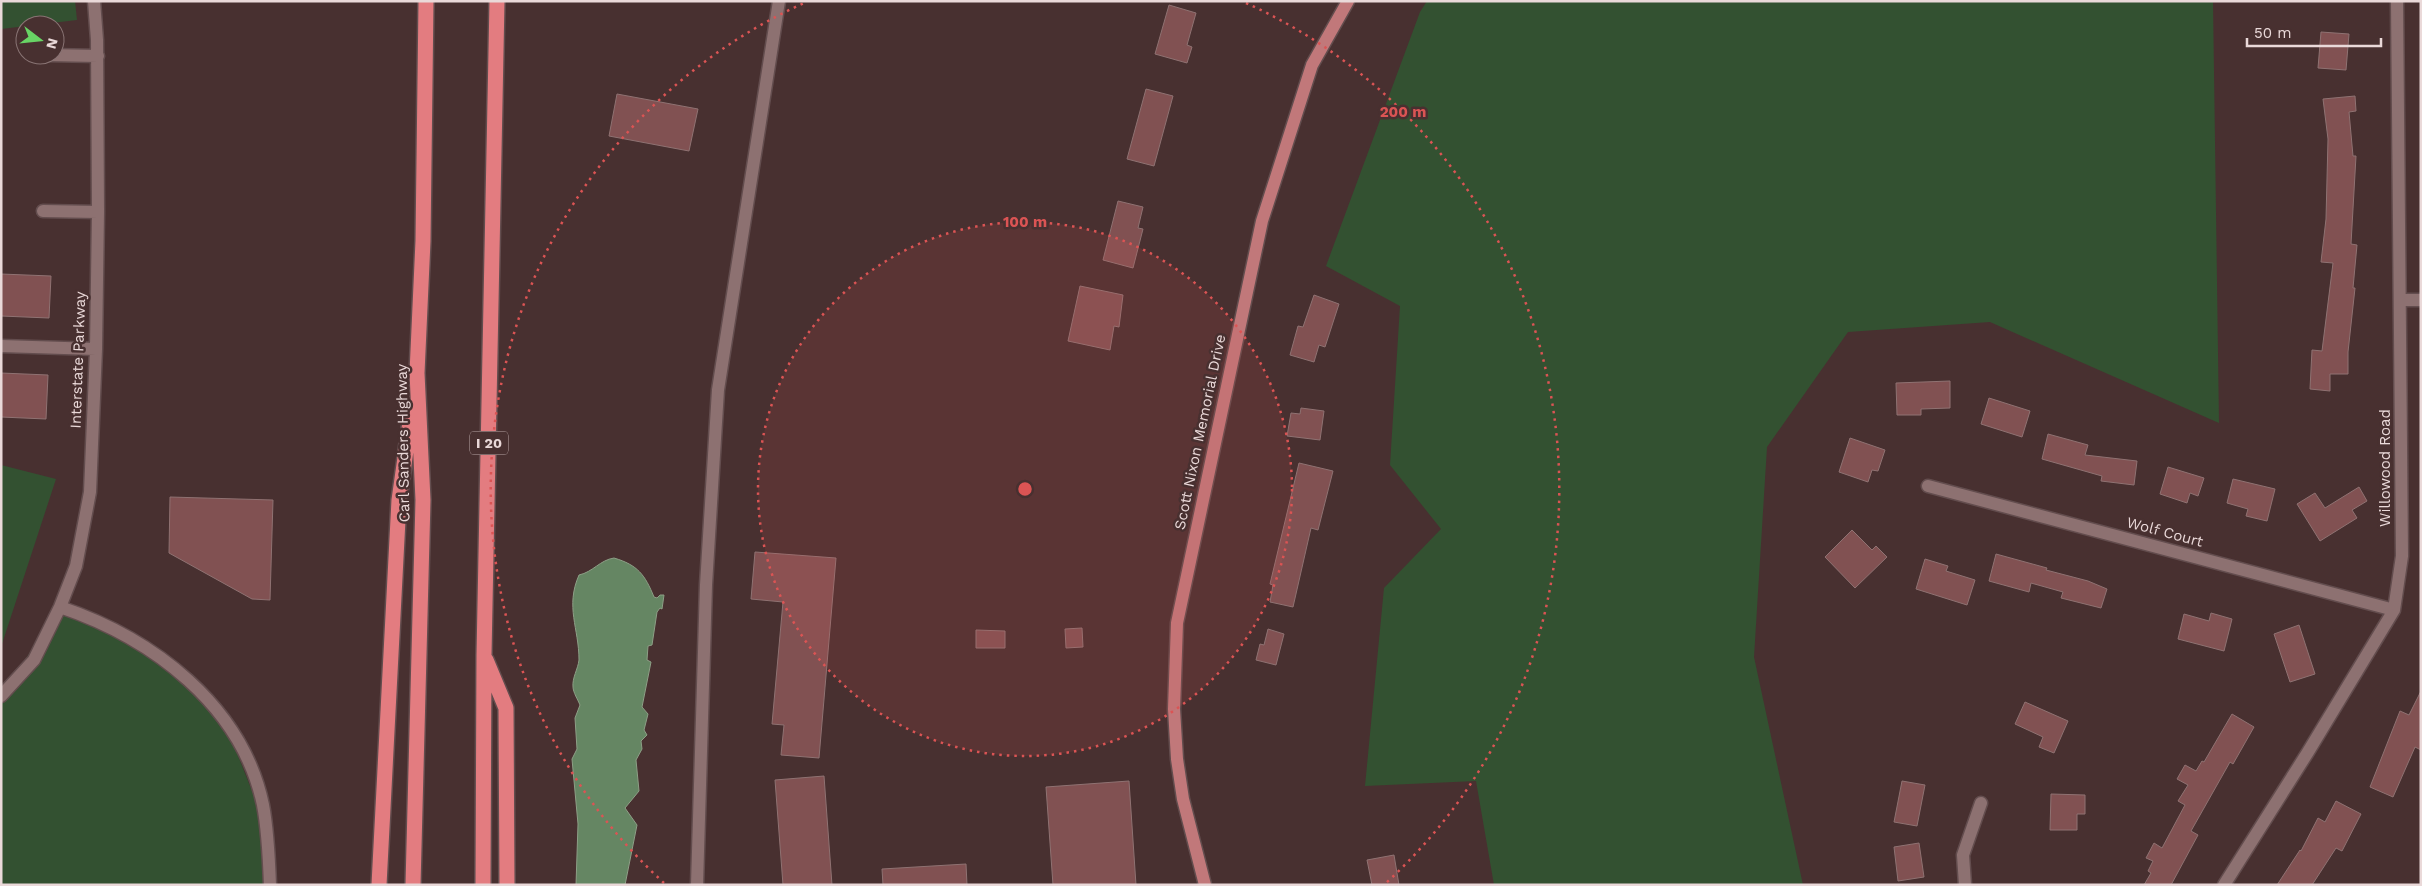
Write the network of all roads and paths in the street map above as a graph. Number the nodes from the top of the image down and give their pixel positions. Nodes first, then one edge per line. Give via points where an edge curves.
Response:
1 (94, 1) edge
2 (426, 1) edge
3 (498, 1) edge
4 (779, 1) edge
5 (1348, 1) edge
6 (2397, 1) edge
7 (65, 55) edge
8 (98, 56) junction
9 (43, 211) dead end
10 (98, 212) junction
11 (2401, 300) junction
12 (2421, 300) edge
13 (1, 346) edge
14 (96, 348) junction
15 (418, 373) junction
16 (1928, 486) dead end
17 (60, 607) junction
18 (2394, 610) junction
19 (484, 655) junction
20 (1, 696) edge
21 (1981, 802) dead end
22 (270, 885) edge
23 (379, 885) edge
24 (413, 885) edge
25 (483, 885) edge
26 (507, 885) edge
27 (697, 885) edge
28 (1205, 885) edge
29 (1965, 885) edge
30 (2224, 885) edge

1 - 8 street, Interstate Parkway
2 - 15 highway, Carl Sanders Highway
3 - 19 highway, I 20
4 - 27 street via 718,390 706,585
5 - 28 main road, Scott Nixon Memorial Drive via 1312,65 1262,221 1177,624 1174,709 1178,758 1183,799
6 - 11 street, Willowood Road
7 - 8 street
8 - 10 street, Interstate Parkway
9 - 10 street
10 - 14 street, Interstate Parkway
11 - 12 street
11 - 18 street, Willowood Road via 2402,556
13 - 14 street
14 - 17 street, Interstate Parkway via 90,492 76,566
15 - 23 highway via 399,500
15 - 24 highway, Carl Sanders Highway via 423,500
16 - 18 street, Wolf Court
17 - 20 street, Interstate Parkway via 34,660
17 - 22 street via 114,628 134,640 164,661 221,713 241,744 263,805
18 - 30 street, Willowood Road
19 - 25 highway, I 20
19 - 26 highway via 506,708
21 - 29 street via 1964,855

